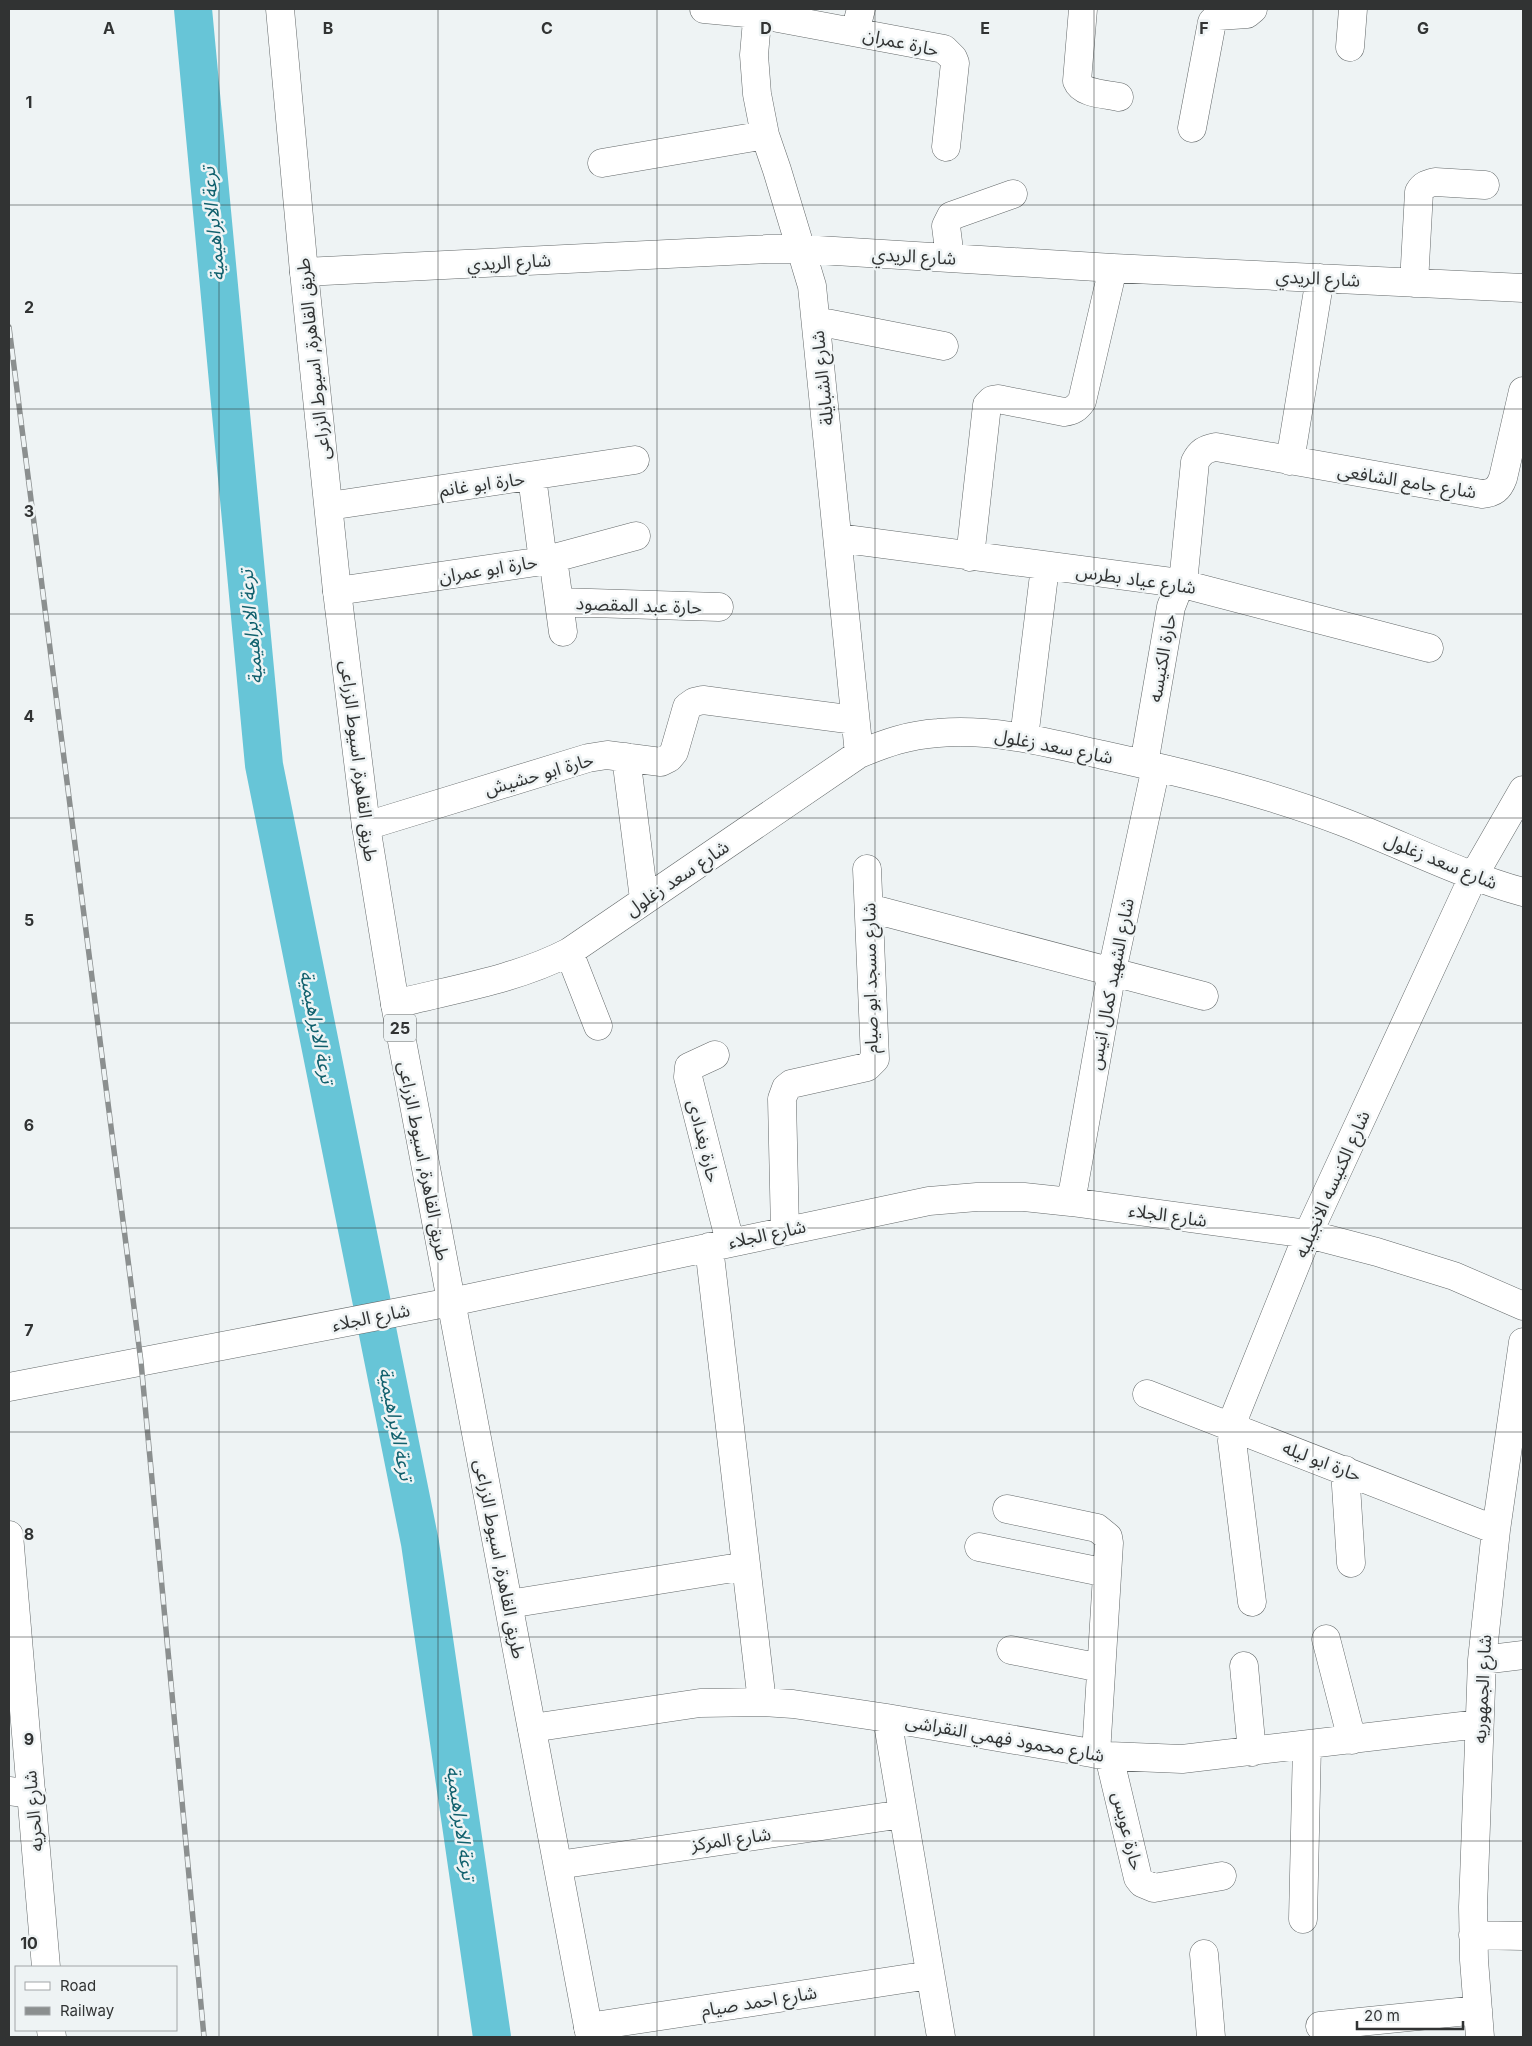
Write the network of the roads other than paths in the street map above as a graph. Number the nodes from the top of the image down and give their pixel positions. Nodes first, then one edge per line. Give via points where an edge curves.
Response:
1 (280, 9) edge
2 (704, 9) edge
3 (1083, 9) edge
4 (1253, 9) edge
5 (1352, 9) edge
6 (758, 11) edge
7 (858, 21) edge
8 (1350, 47) dead end
9 (1119, 97) dead end
10 (1192, 128) dead end
11 (765, 135) junction
12 (946, 147) dead end
13 (602, 162) dead end
14 (1485, 185) dead end
15 (1013, 194) dead end
16 (802, 249) junction
17 (950, 258) junction
18 (1113, 268) junction
19 (304, 272) junction
20 (1320, 278) junction
21 (1414, 283) junction
22 (1523, 288) edge
23 (816, 321) junction
24 (944, 346) dead end
25 (1523, 391) edge
26 (1519, 429) edge
27 (1216, 447) joint
28 (635, 460) dead end
29 (1290, 461) junction
30 (532, 477) junction
31 (329, 506) junction
32 (636, 536) dead end
33 (838, 538) junction
34 (970, 556) junction
35 (548, 559) junction
36 (1045, 566) junction
37 (1179, 584) junction
38 (337, 591) junction
39 (559, 602) junction
40 (719, 607) dead end
41 (563, 632) dead end
42 (1429, 648) dead end
43 (855, 720) junction
44 (1024, 738) junction
45 (858, 754) junction
46 (626, 757) junction
47 (1150, 766) junction
48 (1523, 790) edge
49 (366, 826) junction
50 (867, 869) dead end
51 (1474, 876) junction
52 (1523, 892) edge
53 (644, 899) junction
54 (869, 908) junction
55 (568, 952) junction
56 (1112, 971) junction
57 (1204, 996) dead end
58 (395, 1004) junction
59 (598, 1026) dead end
60 (715, 1055) dead end
61 (1071, 1202) junction
62 (784, 1231) junction
63 (1308, 1234) junction
64 (720, 1244) junction
65 (451, 1302) junction
66 (1523, 1306) edge
67 (1523, 1342) edge
68 (9, 1388) edge
69 (1147, 1394) dead end
70 (1233, 1426) junction
71 (1345, 1470) junction
72 (1007, 1509) dead end
73 (1496, 1530) junction
74 (9, 1535) edge
75 (979, 1547) dead end
76 (1351, 1563) dead end
77 (746, 1566) junction
78 (1107, 1573) junction
79 (1252, 1602) dead end
80 (509, 1604) junction
81 (1326, 1639) dead end
82 (1011, 1650) dead end
83 (1523, 1655) edge
84 (1482, 1660) junction
85 (1244, 1666) dead end
86 (1101, 1668) junction
87 (762, 1702) junction
88 (887, 1718) junction
89 (1479, 1724) junction
90 (532, 1728) junction
91 (1352, 1740) junction
92 (1308, 1745) junction
93 (1252, 1752) junction
94 (1103, 1755) junction
95 (21, 1792) edge
96 (903, 1814) junction
97 (558, 1865) junction
98 (1222, 1876) dead end
99 (1303, 1918) dead end
100 (1473, 1935) junction
101 (1523, 1936) edge
102 (1204, 1954) dead end
103 (46, 1966) edge
104 (930, 1975) junction
105 (1478, 2010) junction
106 (1320, 2026) dead end
107 (589, 2032) edge
108 (941, 2037) edge
109 (1211, 2037) edge
110 (1480, 2037) edge

1 - 19 main road, طريق القاهرة, اسيوط الزراعى / 25
2 - 6 main road, حارة عمران
3 - 9 main road via 1078,85 1084,90
4 - 10 main road via 1247,14 1218,16 1212,22
5 - 8 main road
6 - 7 main road, حارة عمران
6 - 11 main road, شارع الشبايلة via 754,55
7 - 12 main road, حارة عمران via 944,50 953,58
11 - 13 main road
11 - 16 main road, شارع الشبايلة
14 - 21 main road via 1435,182 1422,188
15 - 17 main road via 951,216 946,226
16 - 17 main road, شارع الريدي
16 - 19 main road, شارع الريدي
16 - 23 main road, شارع الشبايلة via 812,286
17 - 18 main road, شارع الريدي
18 - 20 main road, شارع الريدي
18 - 34 main road via 1078,407 1064,412 998,399 987,405
19 - 31 main road, طريق القاهرة, اسيوط الزراعى / 25
20 - 21 main road, شارع الريدي
20 - 29 main road
21 - 22 main road, شارع الريدي
23 - 24 main road
23 - 33 main road, شارع الشبايلة
25 - 26 main road, شارع جامع الشافعى
26 - 29 main road, شارع جامع الشافعى via 1500,486 1492,493 1482,494
27 - 29 main road, شارع جامع الشافعى
27 - 37 main road, حارة الكنيسه via 1206,448 1196,462 1186,561
28 - 30 main road, حارة ابو غانم
30 - 31 main road, حارة ابو غانم
30 - 35 main road
31 - 38 main road, طريق القاهرة, اسيوط الزراعى / 25
32 - 35 main road, حارة ابو عمران
33 - 34 main road, شارع عياد بطرس
33 - 43 main road, شارع الشبايلة
34 - 36 main road, شارع عياد بطرس
35 - 38 main road, حارة ابو عمران
35 - 39 main road
36 - 37 main road, شارع عياد بطرس
36 - 44 main road
37 - 42 main road, شارع عياد بطرس
37 - 47 main road, حارة الكنيسه via 1170,606
38 - 49 main road, طريق القاهرة, اسيوط الزراعى / 25
39 - 40 main road, حارة عبد المقصود
39 - 41 main road
43 - 45 main road, شارع الشبايلة
43 - 46 main road, حارة ابو حشيش via 703,700 688,707 674,752 669,758 653,762
44 - 45 main road, شارع سعد زغلول via 938,733 897,739
44 - 47 main road, شارع سعد زغلول
45 - 53 main road, شارع سعد زغلول
46 - 49 main road, حارة ابو حشيش via 588,758
46 - 53 main road
47 - 51 main road, شارع سعد زغلول via 1276,798
47 - 56 main road, شارع الشهيد كمال انيس
48 - 51 main road, شارع الكنيسه الانجيليه
49 - 58 main road, طريق القاهرة, اسيوط الزراعى / 25
50 - 54 main road, شارع مسجد ابو صيام
51 - 52 main road, شارع سعد زغلول
51 - 63 main road, شارع الكنيسه الانجيليه
53 - 55 main road, شارع سعد زغلول
54 - 56 main road
54 - 62 main road, شارع مسجد ابو صيام via 875,1058 868,1067 790,1084 786,1088 782,1099
55 - 58 main road, شارع سعد زغلول via 519,973
55 - 59 main road
56 - 57 main road
56 - 61 main road, شارع الشهيد كمال انيس
58 - 65 main road, طريق القاهرة, اسيوط الزراعى / 25
60 - 64 main road, حارة بغدادى via 692,1064 688,1077
61 - 62 main road, شارع الجلاء via 1024,1197 929,1201
61 - 63 main road, شارع الجلاء
62 - 64 main road, شارع الجلاء
63 - 66 main road, شارع الجلاء via 1454,1276
63 - 70 main road, شارع الكنيسه الانجيليه via 1240,1400
64 - 65 main road, شارع الجلاء
64 - 77 main road
65 - 68 main road, شارع الجلاء
65 - 80 main road, طريق القاهرة, اسيوط الزراعى / 25
67 - 73 main road, شارع الجمهوريه
69 - 70 main road, حارة ابو ليله
70 - 71 main road, حارة ابو ليله
70 - 79 main road, شارع الكنيسه الانجيليه via 1233,1455
71 - 73 main road, حارة ابو ليله
71 - 76 main road
72 - 78 main road via 1103,1531 1109,1544
73 - 84 main road, شارع الجمهوريه
74 - 95 main road, شارع الحريه
75 - 78 main road
77 - 80 main road
77 - 87 main road
78 - 86 main road
80 - 90 main road, طريق القاهرة, اسيوط الزراعى / 25
81 - 91 main road
82 - 86 main road
83 - 84 main road
84 - 89 main road, شارع الجمهوريه
85 - 93 main road
86 - 94 main road
87 - 88 main road, شارع محمود فهمي النقراشى
87 - 90 main road, شارع محمود فهمي النقراشى via 700,1703
88 - 94 main road, شارع محمود فهمي النقراشى
88 - 96 main road
89 - 91 main road, شارع محمود فهمي النقراشى
89 - 100 main road, شارع الجمهوريه
90 - 97 main road, طريق القاهرة, اسيوط الزراعى / 25
91 - 92 main road, شارع محمود فهمي النقراشى
92 - 93 main road, شارع محمود فهمي النقراشى
92 - 99 main road
93 - 94 main road, شارع محمود فهمي النقراشى via 1182,1759
94 - 98 main road, حارة عويس via 1142,1883 1154,1888
95 - 103 main road, شارع الحريه
96 - 97 main road, شارع المركز
96 - 104 main road
97 - 107 main road, طريق القاهرة, اسيوط الزراعى / 25
100 - 101 main road
100 - 105 main road, شارع الجمهوريه
102 - 109 main road
104 - 107 main road, شارع احمد صيام
104 - 108 main road
105 - 106 main road
105 - 110 main road, شارع الجمهوريه

